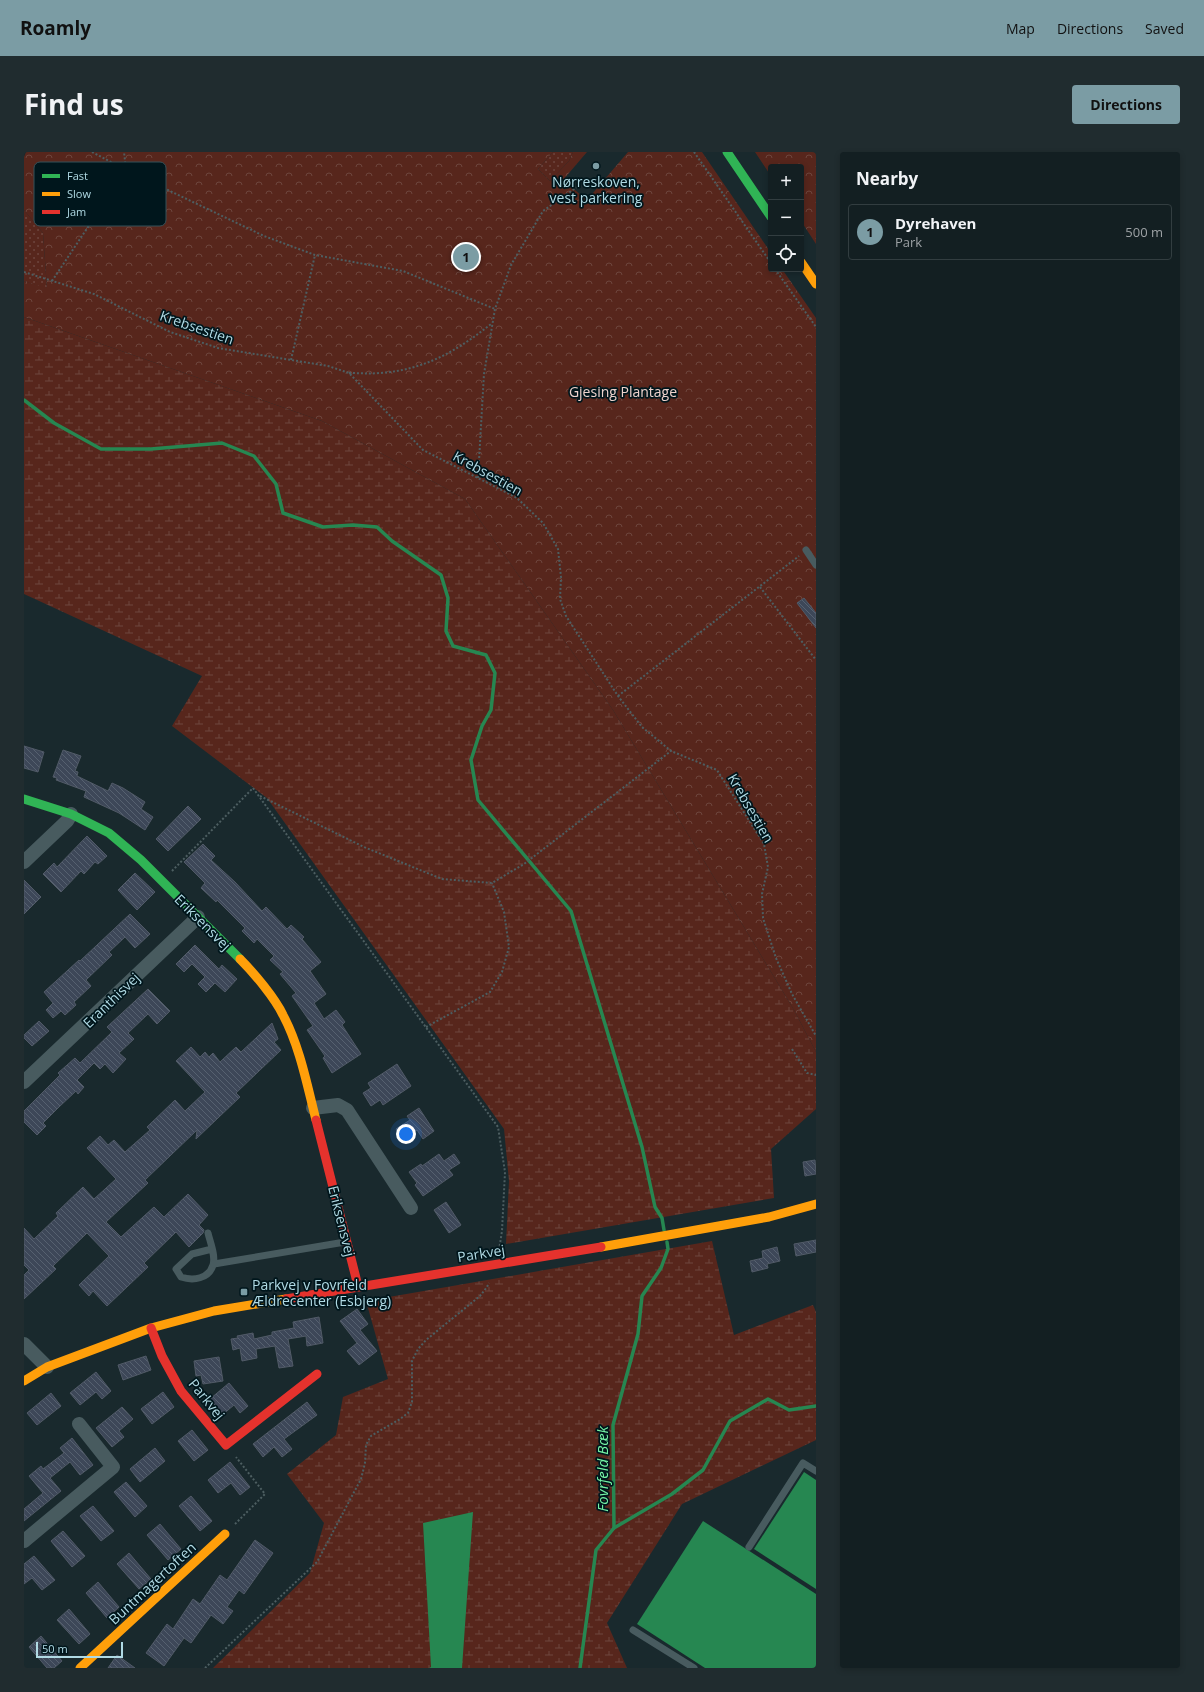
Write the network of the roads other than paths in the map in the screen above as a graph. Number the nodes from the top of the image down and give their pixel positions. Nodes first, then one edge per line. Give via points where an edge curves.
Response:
1 (727, 152) edge
2 (768, 213) edge
3 (804, 266) edge
4 (816, 284) edge
5 (806, 550) road end
6 (816, 565) edge
7 (24, 799) edge
8 (71, 814) junction
9 (24, 862) edge
10 (198, 917) junction
11 (24, 1082) edge
12 (313, 1108) junction
13 (816, 1204) edge
14 (411, 1208) dead end
15 (208, 1233) dead end
16 (347, 1242) junction
17 (212, 1249) junction
18 (214, 1264) junction
19 (358, 1286) junction
20 (151, 1328) junction
21 (24, 1344) edge
22 (47, 1367) junction
23 (317, 1374) dead end
24 (24, 1381) edge
25 (79, 1424) dead end
26 (816, 1471) edge
27 (225, 1534) road end
28 (24, 1541) edge
29 (749, 1547) dead end
30 (633, 1630) dead end
31 (80, 1668) edge
32 (694, 1668) edge

1 - 2 street
3 - 4 street
5 - 6 lane
7 - 8 street, Eriksensvej
8 - 9 street via 67,821
8 - 10 street, Eriksensvej via 109,832 142,860
10 - 11 street, Eranthisvej
10 - 12 street, Eriksensvej via 251,970 283,1014 298,1050
12 - 14 street via 338,1105 346,1110
12 - 16 street, Eriksensvej
13 - 19 street, Parkvej via 769,1217 496,1265
15 - 17 lane
16 - 18 lane
16 - 19 street, Eriksensvej
17 - 18 lane
17 - 18 lane via 192,1254 176,1269 181,1277 197,1279 210,1271
19 - 20 street, Parkvej via 214,1311
20 - 22 street, Parkvej
20 - 23 street, Parkvej via 162,1356 181,1391 226,1445
21 - 22 street
22 - 24 street, Parkvej
25 - 28 street via 113,1468
26 - 29 lane via 803,1463
27 - 31 street, Buntmagertoften
30 - 32 lane

